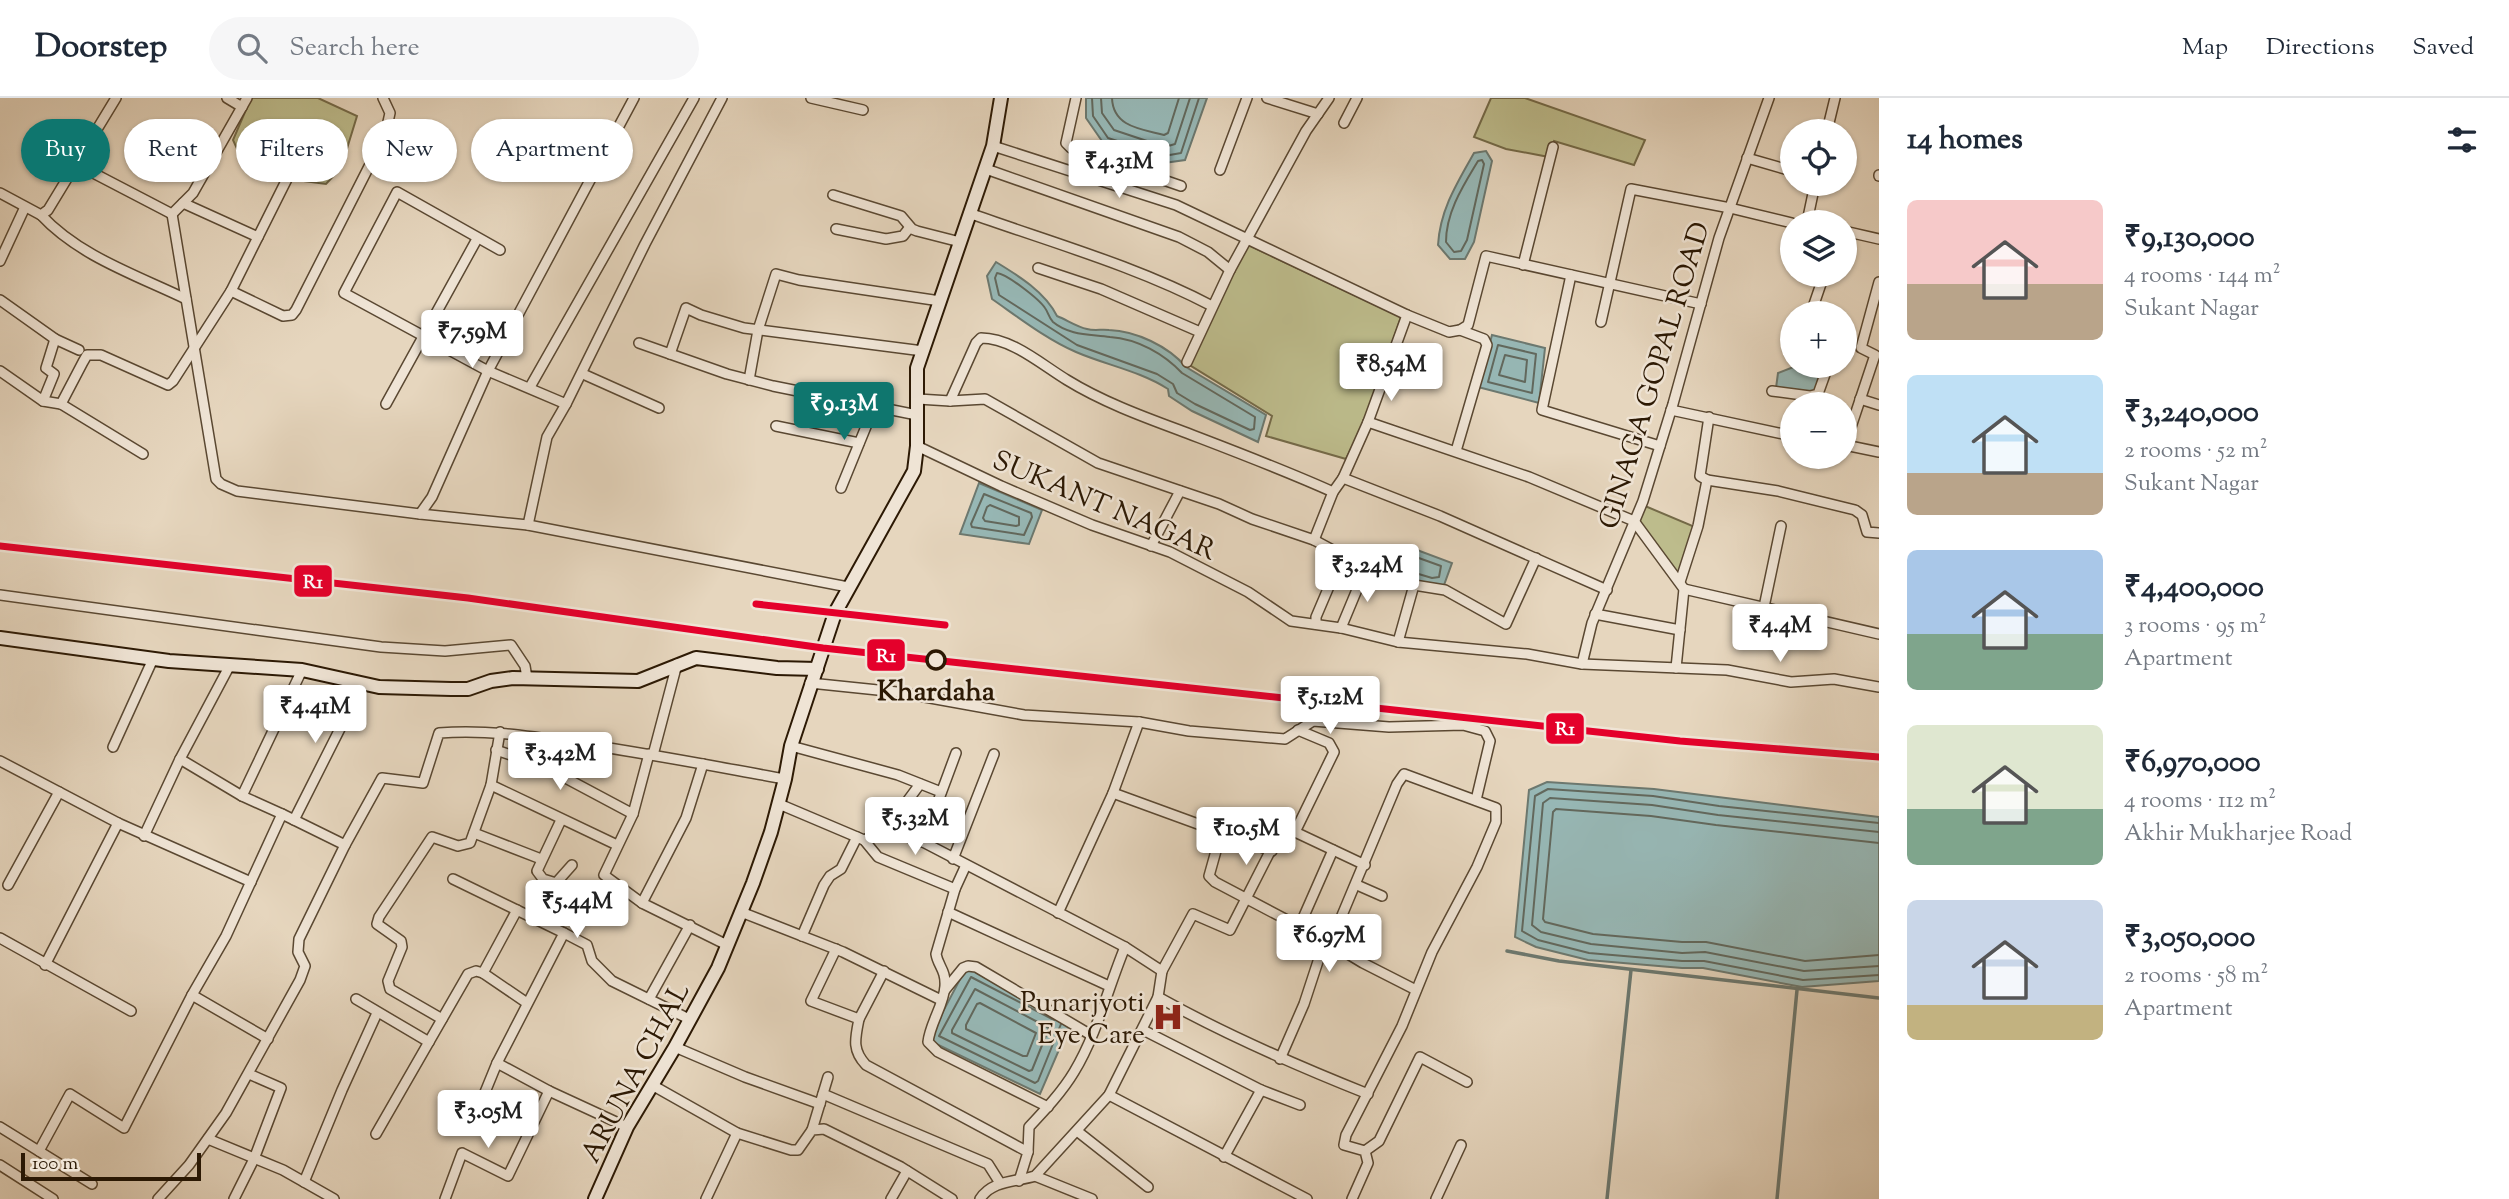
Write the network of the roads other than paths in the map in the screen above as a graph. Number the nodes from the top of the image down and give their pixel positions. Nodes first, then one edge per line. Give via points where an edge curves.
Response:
1 (117, 98) edge
2 (228, 98) edge
3 (383, 98) edge
4 (634, 98) edge
5 (694, 98) edge
6 (722, 98) edge
7 (811, 98) edge
8 (1001, 98) edge
9 (1076, 98) edge
10 (1247, 98) edge
11 (1267, 98) edge
12 (1329, 98) edge
13 (1357, 98) edge
14 (1769, 98) edge
15 (1835, 98) edge
16 (244, 102) edge
17 (863, 110) dead end
18 (1318, 114) junction
19 (104, 119) edge
20 (1830, 119) edge
21 (1344, 123) dead end
22 (993, 146) junction
23 (1553, 147) dead end
24 (1747, 158) junction
25 (1780, 168) edge
26 (986, 169) junction
27 (1220, 170) dead end
28 (65, 182) edge
29 (110, 182) edge
30 (286, 182) edge
31 (1181, 186) dead end
32 (0, 193) edge
33 (833, 195) dead end
34 (183, 203) junction
35 (25, 207) junction
36 (1730, 208) junction
37 (172, 214) junction
38 (969, 214) junction
39 (41, 215) junction
40 (1780, 220) edge
41 (910, 227) junction
42 (836, 229) dead end
43 (1857, 234) edge
44 (258, 237) junction
45 (477, 239) junction
46 (1247, 239) junction
47 (1879, 239) edge
48 (960, 242) junction
49 (500, 250) dead end
50 (0, 261) edge
51 (1523, 265) junction
52 (1038, 268) dead end
53 (1230, 270) junction
54 (1571, 275) junction
55 (1610, 283) junction
56 (1878, 288) edge
57 (231, 291) junction
58 (186, 299) junction
59 (0, 300) edge
60 (940, 301) junction
61 (1701, 304) junction
62 (1212, 306) junction
63 (1407, 315) junction
64 (1601, 323) dead end
65 (758, 330) junction
66 (1461, 330) junction
67 (1200, 332) junction
68 (426, 335) junction
69 (55, 339) junction
70 (639, 343) dead end
71 (196, 348) junction
72 (79, 350) dead end
73 (923, 351) junction
74 (670, 354) junction
75 (1187, 362) dead end
76 (488, 371) junction
77 (0, 372) edge
78 (583, 374) junction
79 (1824, 378) edge
80 (749, 380) junction
81 (530, 387) junction
82 (1772, 391) dead end
83 (918, 399) junction
84 (1860, 399) junction
85 (43, 401) junction
86 (950, 401) junction
87 (61, 404) junction
88 (386, 404) dead end
89 (566, 404) junction
90 (1879, 405) edge
91 (874, 407) junction
92 (659, 408) dead end
93 (1671, 410) junction
94 (1857, 410) edge
95 (917, 415) junction
96 (1709, 417) junction
97 (1368, 422) junction
98 (776, 426) dead end
99 (1780, 433) edge
100 (859, 443) junction
101 (917, 446) junction
102 (1660, 446) junction
103 (1857, 447) edge
104 (1457, 451) junction
105 (1879, 452) edge
106 (143, 454) dead end
107 (1343, 478) junction
108 (1707, 481) junction
109 (841, 488) dead end
110 (1180, 491) junction
111 (1333, 492) junction
112 (420, 513) junction
113 (1634, 521) junction
114 (528, 525) junction
115 (1781, 526) dead end
116 (1879, 533) edge
117 (1314, 540) junction
118 (1151, 546) junction
119 (1342, 556) junction
120 (1536, 558) junction
121 (1366, 568) junction
122 (1414, 585) junction
123 (1682, 586) junction
124 (848, 587) junction
125 (1607, 590) junction
126 (0, 595) edge
127 (1764, 607) junction
128 (1595, 614) junction
129 (1316, 624) junction
130 (1341, 628) junction
131 (1680, 629) junction
132 (1879, 634) edge
133 (0, 638) edge
134 (1398, 642) junction
135 (153, 659) junction
136 (677, 664) junction
137 (1582, 664) junction
138 (230, 665) junction
139 (1676, 668) junction
140 (817, 669) junction
141 (302, 670) junction
142 (527, 678) junction
143 (363, 683) junction
144 (810, 683) junction
145 (1879, 687) edge
146 (1139, 722) junction
147 (1298, 730) junction
148 (500, 732) junction
149 (791, 746) junction
150 (113, 747) dead end
151 (496, 750) junction
152 (956, 753) dead end
153 (994, 754) dead end
154 (651, 755) junction
155 (180, 759) junction
156 (0, 761) edge
157 (703, 764) junction
158 (785, 779) junction
159 (920, 784) junction
160 (491, 785) junction
161 (59, 792) junction
162 (941, 792) junction
163 (1113, 793) junction
164 (242, 796) junction
165 (1475, 800) junction
166 (779, 804) junction
167 (282, 814) junction
168 (633, 814) junction
169 (293, 820) junction
170 (561, 820) junction
171 (118, 823) junction
172 (886, 830) junction
173 (1295, 832) junction
174 (474, 833) junction
175 (1222, 833) junction
176 (144, 836) junction
177 (861, 838) junction
178 (923, 842) junction
179 (345, 845) junction
180 (617, 845) junction
181 (1333, 850) junction
182 (1272, 851) junction
183 (541, 859) junction
184 (953, 859) junction
185 (572, 865) dead end
186 (965, 865) junction
187 (1365, 865) junction
188 (453, 879) dead end
189 (251, 882) junction
190 (8, 885) dead end
191 (1357, 885) junction
192 (955, 889) junction
193 (1382, 896) dead end
194 (1246, 897) junction
195 (642, 903) junction
196 (517, 910) junction
197 (741, 912) junction
198 (948, 912) junction
199 (1058, 913) junction
200 (690, 925) junction
201 (1300, 925) junction
202 (564, 933) junction
203 (802, 936) junction
204 (0, 938) edge
205 (1328, 942) junction
206 (727, 945) junction
207 (1125, 947) junction
208 (836, 949) junction
209 (45, 965) junction
210 (884, 971) junction
211 (1162, 971) junction
212 (483, 973) junction
213 (1109, 986) junction
214 (945, 990) junction
215 (1416, 990) junction
216 (192, 995) junction
217 (1157, 997) junction
218 (356, 999) dead end
219 (649, 999) junction
220 (941, 1000) junction
221 (527, 1003) junction
222 (131, 1011) dead end
223 (377, 1013) junction
224 (442, 1018) junction
225 (689, 1018) junction
226 (859, 1019) junction
227 (1143, 1030) junction
228 (1091, 1035) junction
229 (268, 1039) junction
230 (429, 1042) junction
231 (675, 1047) junction
232 (1280, 1059) junction
233 (497, 1063) junction
234 (249, 1074) junction
235 (828, 1076) dead end
236 (1467, 1082) dead end
237 (652, 1084) junction
238 (1261, 1090) junction
239 (549, 1091) junction
240 (1368, 1094) junction
241 (1109, 1095) junction
242 (821, 1099) junction
243 (1300, 1105) dead end
244 (1048, 1107) junction
245 (472, 1124) dead end
246 (0, 1127) edge
247 (627, 1127) junction
248 (812, 1130) junction
249 (1077, 1131) junction
250 (737, 1133) junction
251 (376, 1134) dead end
252 (208, 1139) junction
253 (1461, 1145) dead end
254 (39, 1151) junction
255 (1365, 1151) junction
256 (1028, 1152) junction
257 (1224, 1157) junction
258 (254, 1159) junction
259 (0, 1165) edge
260 (907, 1171) junction
261 (1035, 1176) junction
262 (1018, 1181) junction
263 (304, 1182) junction
264 (1000, 1182) junction
265 (92, 1184) dead end
266 (1147, 1187) dead end
267 (1287, 1194) edge
268 (331, 1198) edge
269 (710, 1198) edge
270 (53, 1199) edge
271 (158, 1199) edge
272 (234, 1199) edge
273 (445, 1199) edge
274 (595, 1199) edge
275 (891, 1199) edge
276 (952, 1199) edge
277 (980, 1199) edge
278 (1092, 1199) edge
279 (1307, 1199) edge
280 (1352, 1199) edge
281 (1436, 1199) edge

1 - 19 street
2 - 16 street
3 - 57 street via 390,113 385,135 296,310 283,316
4 - 76 street
5 - 81 street
6 - 78 street
7 - 17 street
8 - 22 street, ARUNA CHAL
9 - 31 street via 1066,144
10 - 27 street
11 - 18 street
12 - 18 street
13 - 21 street
14 - 24 street, GINAGA GOPAL ROAD
15 - 20 street
16 - 34 street via 193,194
18 - 46 street
22 - 26 street, ARUNA CHAL
22 - 46 street via 1176,205
23 - 51 street
24 - 25 street
24 - 36 street, GINAGA GOPAL ROAD
26 - 38 street, ARUNA CHAL
26 - 53 street via 1179,237
28 - 39 street
29 - 37 street
30 - 44 street
32 - 35 street
33 - 41 street via 901,216
34 - 37 street
34 - 44 street
35 - 39 street
35 - 50 street
36 - 40 street
36 - 55 street via 1631,189
36 - 61 street, GINAGA GOPAL ROAD
37 - 58 street
38 - 48 street, ARUNA CHAL
38 - 62 street via 1097,258
39 - 58 street via 83,250
41 - 42 street via 903,236 886,239
41 - 48 street
43 - 47 street
44 - 57 street
45 - 49 street
45 - 68 street
45 - 68 street via 397,192 345,293
46 - 53 street
46 - 63 street
48 - 60 street, ARUNA CHAL
51 - 54 street
51 - 66 street via 1486,256 1468,325
52 - 67 street via 1091,285
53 - 62 street
54 - 55 street
54 - 102 street via 1542,410
55 - 61 street
55 - 64 street
56 - 84 street via 1861,348 1875,355
57 - 71 street
58 - 71 street
59 - 69 street
60 - 65 street via 776,274
60 - 73 street, ARUNA CHAL
61 - 93 street, GINAGA GOPAL ROAD
62 - 67 street
63 - 66 street via 1449,332
63 - 97 street
65 - 73 street
65 - 74 street via 686,308
65 - 80 street
66 - 104 street via 1484,339 1487,345
67 - 75 street
68 - 76 street
68 - 88 street
69 - 72 street
69 - 85 street via 46,368 54,373
70 - 74 street
71 - 87 street via 169,385 101,355 88,355
71 - 112 street via 214,473 221,484 237,491
73 - 83 street, ARUNA CHAL via 917,369
74 - 80 street
76 - 81 street
76 - 112 street via 432,497
77 - 85 street
78 - 89 street
78 - 92 street
79 - 82 street via 1818,394
80 - 91 street
81 - 89 street
83 - 86 street
83 - 95 street, ARUNA CHAL
84 - 90 street
84 - 94 street
85 - 87 street
86 - 110 street via 985,399 1098,463
86 - 111 street via 976,344 981,338 990,338 1138,414
87 - 106 street
89 - 114 street via 547,437
91 - 95 street
91 - 100 street
93 - 96 street
93 - 102 street, GINAGA GOPAL ROAD
95 - 101 street, ARUNA CHAL
96 - 99 street
96 - 108 street via 1700,476
97 - 104 street
97 - 107 street
98 - 100 street
100 - 109 street
101 - 118 street, SUKANT NAGAR via 1092,525
101 - 124 street, ARUNA CHAL via 914,471
102 - 113 street, GINAGA GOPAL ROAD
103 - 105 street
104 - 113 street
107 - 111 street
107 - 120 street
108 - 116 street via 1777,491 1855,510 1867,532
108 - 123 street
110 - 117 street
110 - 118 street
111 - 117 street
112 - 114 street
113 - 123 street
113 - 125 street, GINAGA GOPAL ROAD
114 - 124 street
115 - 127 street
117 - 119 street
118 - 129 street, SUKANT NAGAR via 1248,592 1291,621
119 - 121 street
119 - 129 street
120 - 122 street via 1506,624 1445,590
120 - 125 street
121 - 122 street
121 - 130 street
122 - 134 street
123 - 127 street
123 - 131 street
124 - 140 street, ARUNA CHAL
125 - 128 street, GINAGA GOPAL ROAD
126 - 142 street via 381,647 445,651 511,645
127 - 132 street
128 - 131 street
128 - 137 street, GINAGA GOPAL ROAD
129 - 130 street, SUKANT NAGAR
130 - 134 street, SUKANT NAGAR
131 - 139 street
133 - 135 street
134 - 137 street, SUKANT NAGAR
135 - 138 street
135 - 150 street
136 - 140 street via 696,658
136 - 142 street via 638,681
136 - 154 street
137 - 139 street, SUKANT NAGAR
138 - 141 street
138 - 155 street
139 - 145 street, SUKANT NAGAR via 1727,670 1791,682 1834,678
140 - 144 street, ARUNA CHAL
141 - 143 street
141 - 164 street
142 - 143 street via 491,681 468,689
143 - 169 street
144 - 146 street via 944,699 1024,715
144 - 149 street, ARUNA CHAL
146 - 147 street via 1285,738
146 - 163 street
147 - 165 street via 1313,721 1389,727 1462,725 1485,732 1490,741
147 - 173 street via 1329,743 1334,752
148 - 151 street
148 - 154 street
148 - 179 street via 439,733 423,783 382,778
149 - 158 street, ARUNA CHAL
149 - 159 street
151 - 160 street
151 - 168 street via 543,766
152 - 162 street
153 - 184 street
154 - 157 street
154 - 168 street
155 - 164 street
155 - 176 street
156 - 161 street
157 - 158 street
157 - 195 street via 686,818
158 - 166 street, ARUNA CHAL
159 - 162 street
159 - 172 street
160 - 170 street
160 - 174 street
161 - 171 street
161 - 190 street
162 - 178 street
163 - 175 street
163 - 199 street
164 - 167 street
165 - 187 street via 1404,774
165 - 215 street via 1496,808 1496,822
166 - 177 street
166 - 197 street, ARUNA CHAL
167 - 169 street
167 - 189 street
168 - 180 street
169 - 179 street
170 - 180 street
170 - 183 street
171 - 176 street
171 - 209 street
172 - 177 street
172 - 178 street
173 - 181 street
173 - 182 street via 1282,830
174 - 183 street
174 - 224 street via 470,843 458,846 432,837 377,924 401,941 388,981 390,989
175 - 182 street
175 - 194 street via 1209,876
176 - 189 street
177 - 192 street via 878,857
177 - 203 street via 824,885
178 - 184 street
179 - 229 street via 299,940 304,971
180 - 195 street via 604,874
181 - 187 street
181 - 201 street
182 - 194 street
183 - 185 street via 538,876 550,882 556,883
184 - 186 street
186 - 192 street
186 - 199 street
187 - 191 street
188 - 196 street
189 - 216 street
191 - 193 street
191 - 205 street
192 - 198 street
194 - 201 street
194 - 211 street via 1230,930 1193,914
195 - 200 street
196 - 202 street
196 - 212 street
197 - 203 street
197 - 206 street, ARUNA CHAL
198 - 213 street
198 - 214 street via 936,954 945,973
199 - 207 street
200 - 206 street
200 - 219 street
201 - 205 street
202 - 219 street via 587,945 592,961 612,981
202 - 221 street
203 - 208 street
204 - 209 street
205 - 215 street
205 - 232 street
206 - 225 street, ARUNA CHAL
207 - 211 street
207 - 213 street
208 - 210 street
208 - 226 street via 811,1001
209 - 222 street
210 - 220 street
210 - 226 street
211 - 217 street
212 - 221 street
212 - 224 street via 468,974
213 - 228 street
214 - 220 street
214 - 228 street via 963,968 976,967
215 - 240 street
216 - 229 street
216 - 254 street via 124,1128 70,1094
217 - 227 street
217 - 232 street
218 - 223 street
219 - 225 street
220 - 244 street via 930,1047
221 - 233 street
223 - 230 street
223 - 263 street
224 - 230 street
225 - 231 street, ARUNA CHAL
226 - 256 street via 857,1055 866,1065
227 - 238 street
227 - 241 street
228 - 244 street via 1074,1072
229 - 234 street
230 - 251 street
231 - 237 street, ARUNA CHAL
231 - 242 street via 744,1077
232 - 240 street
233 - 239 street
233 - 245 street
234 - 252 street
234 - 258 street via 281,1088
235 - 242 street
236 - 255 street via 1420,1057 1379,1140
237 - 247 street, ARUNA CHAL
237 - 250 street
238 - 243 street
238 - 257 street
239 - 247 street
239 - 273 street via 508,1177 461,1153
240 - 255 street via 1344,1145
241 - 249 street
241 - 257 street
242 - 248 street
242 - 264 street via 988,1164
244 - 256 street via 1029,1127
246 - 254 street
247 - 274 street, ARUNA CHAL
248 - 250 street via 796,1151
248 - 260 street via 824,1129
249 - 261 street
249 - 266 street
250 - 269 street
252 - 258 street
252 - 271 street
253 - 281 street
254 - 265 street
255 - 280 street via 1368,1163
256 - 262 street
257 - 267 street
258 - 263 street
258 - 272 street
259 - 270 street
260 - 275 street
260 - 276 street
261 - 262 street
261 - 278 street
262 - 264 street
263 - 268 street
264 - 277 street
267 - 279 street

